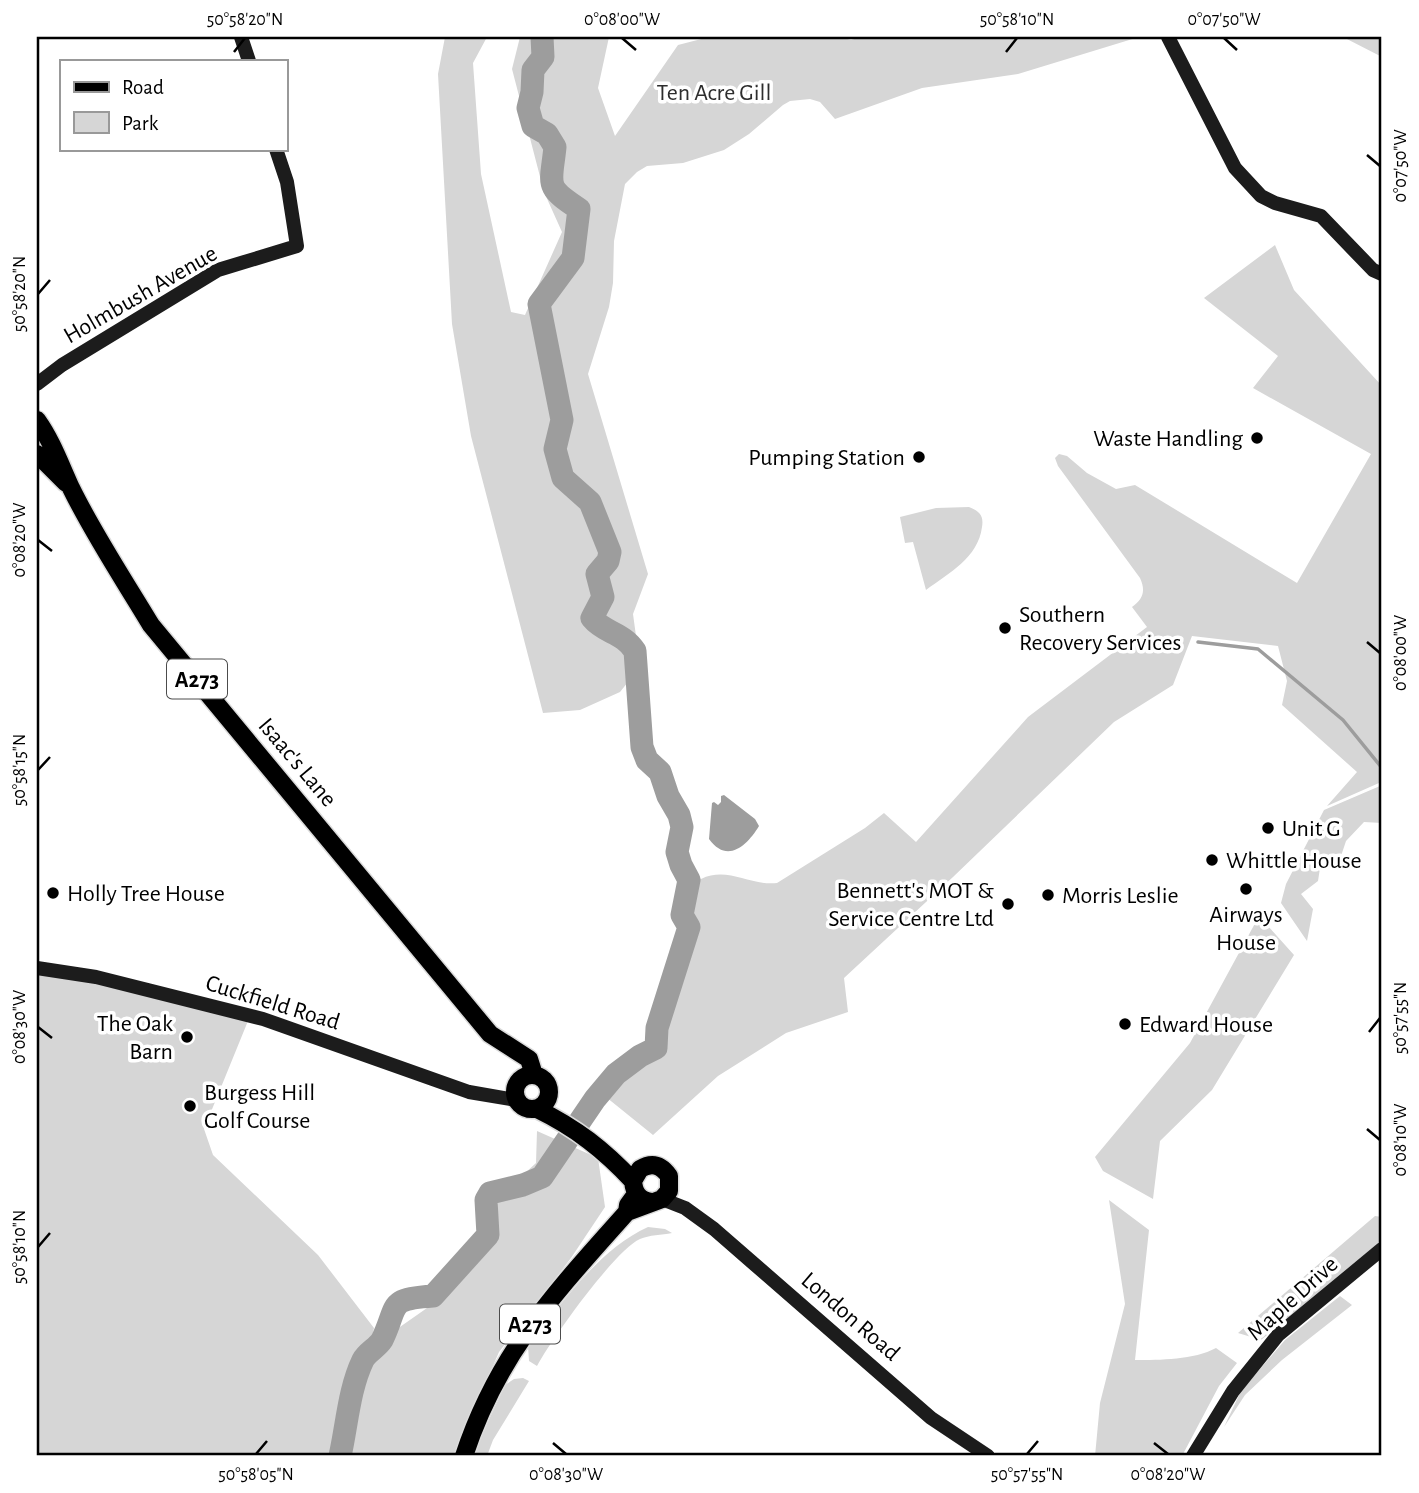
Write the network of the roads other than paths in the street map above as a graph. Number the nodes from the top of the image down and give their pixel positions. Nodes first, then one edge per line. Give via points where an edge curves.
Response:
1 (241, 37) edge
2 (1168, 37) edge
3 (249, 60) edge
4 (276, 150) edge
5 (1382, 274) edge
6 (37, 384) edge
7 (37, 419) edge
8 (37, 454) edge
9 (71, 487) junction
10 (37, 968) edge
11 (522, 1085) junction
12 (543, 1102) junction
13 (606, 1152) junction
14 (646, 1165) junction
15 (651, 1193) junction
16 (1382, 1249) edge
17 (464, 1456) edge
18 (988, 1456) edge
19 (1193, 1456) edge

1 - 3 street
2 - 5 street via 1234,168 1261,196 1321,216
4 - 6 street, Holmbush Avenue via 287,182 297,246 218,270
7 - 9 main road, Isaac's Lane / A273
8 - 9 main road, Isaac's Lane / A273
9 - 11 main road, Isaac's Lane / A273 via 151,625 490,1034 528,1059
10 - 11 street, Cuckfield Road via 96,977 263,1019 469,1092 491,1096
11 - 12 main road via 525,1108
11 - 12 main road, Isaac's Lane via 545,1080
12 - 13 main road, London Road
13 - 14 main road, London Road
13 - 15 main road, London Road
14 - 15 main road via 635,1174
14 - 15 main road, London Road via 665,1170
15 - 17 main road, A273 via 627,1212 528,1327 491,1386
15 - 18 street, London Road via 685,1208 714,1229 931,1418
16 - 19 street, Maple Drive via 1278,1335 1233,1391

